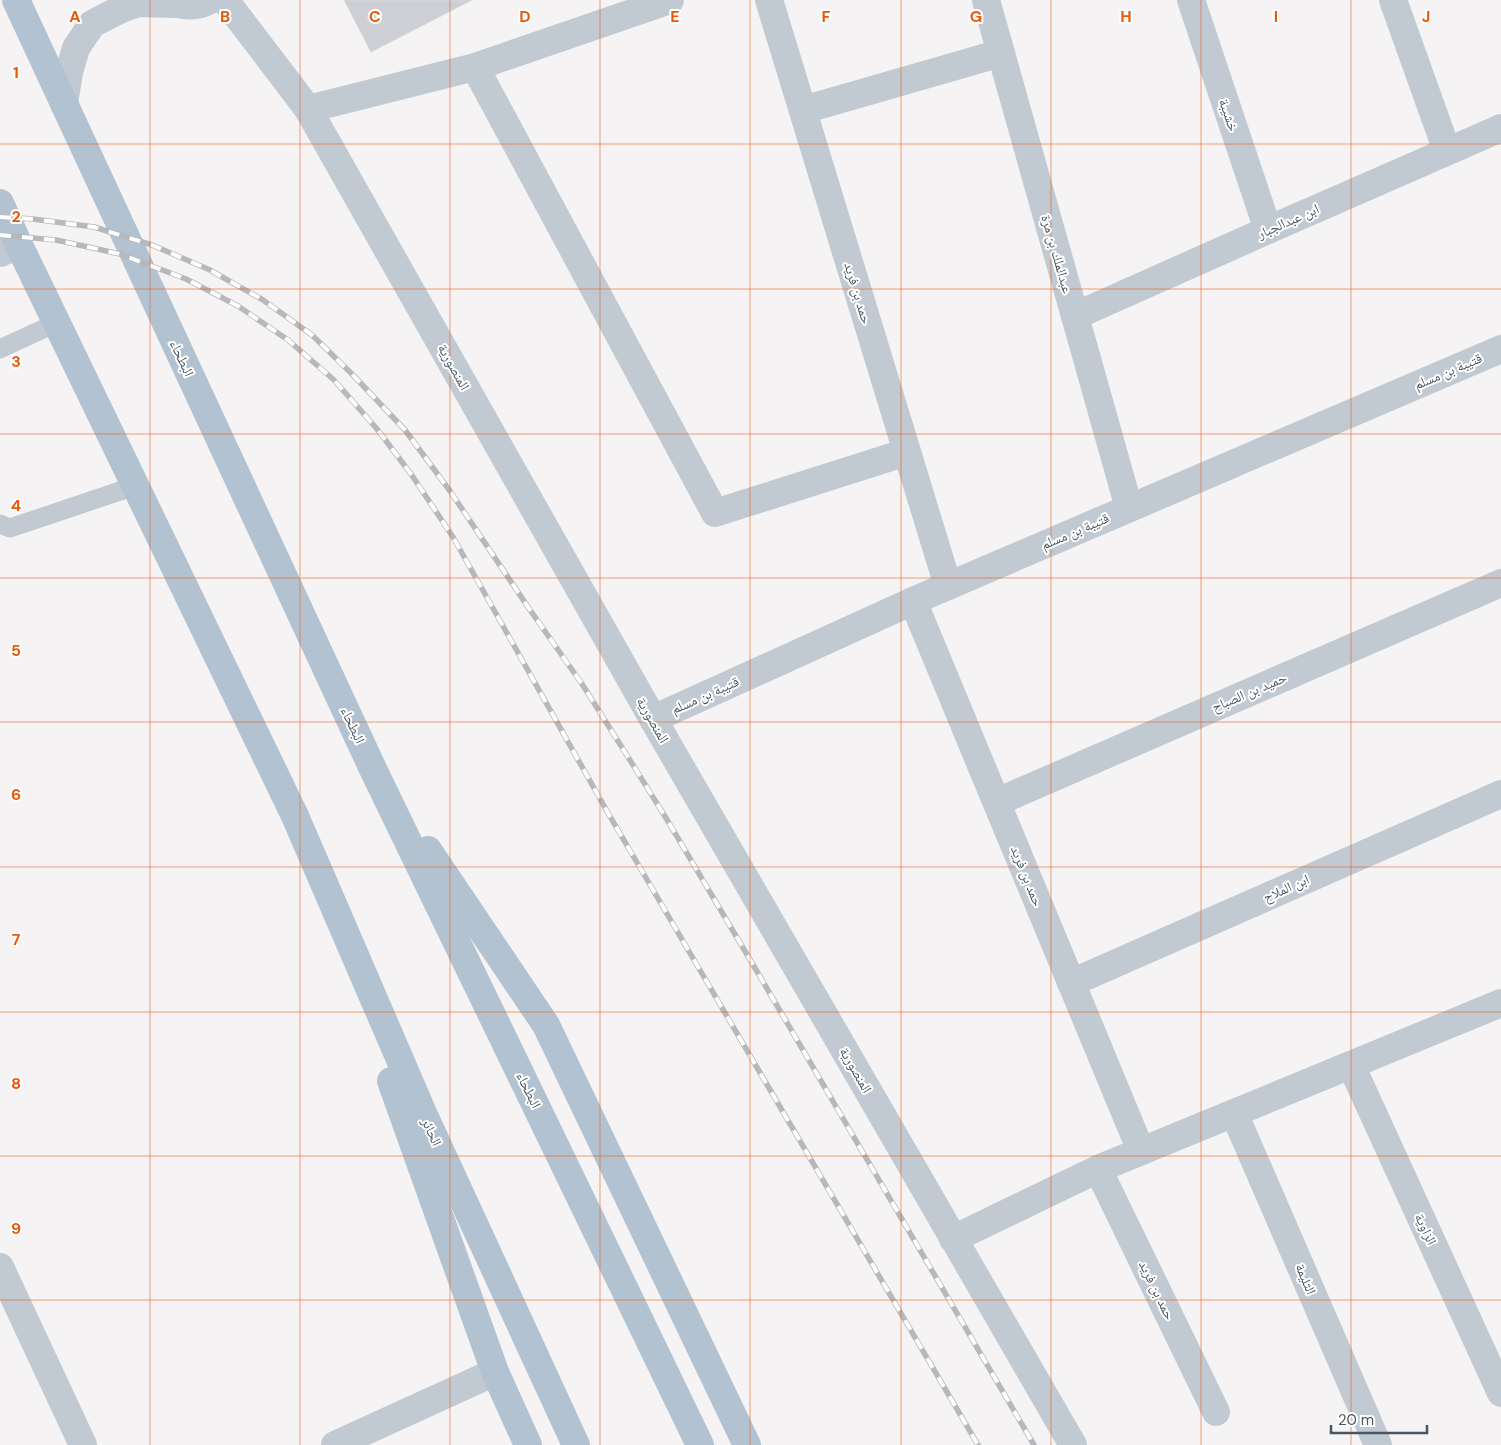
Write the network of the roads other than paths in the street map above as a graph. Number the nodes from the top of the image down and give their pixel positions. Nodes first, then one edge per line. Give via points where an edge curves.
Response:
1 (16, 0) edge
2 (210, 0) edge
3 (225, 0) edge
4 (670, 0) edge
5 (769, 0) edge
6 (986, 0) edge
7 (1191, 0) edge
8 (1393, 0) edge
9 (171, 2) edge
10 (634, 6) edge
11 (1001, 53) junction
12 (476, 67) junction
13 (64, 104) junction
14 (308, 108) junction
15 (802, 110) junction
16 (1501, 128) edge
17 (1447, 151) junction
18 (0, 203) edge
19 (1268, 230) junction
20 (9, 249) edge
21 (1075, 316) junction
22 (56, 323) junction
23 (0, 348) edge
24 (1501, 349) edge
25 (907, 452) junction
26 (135, 486) junction
27 (1129, 508) junction
28 (0, 524) edge
29 (1501, 583) edge
30 (948, 586) junction
31 (913, 601) junction
32 (653, 719) junction
33 (372, 767) junction
34 (1501, 794) edge
35 (997, 802) junction
36 (295, 816) junction
37 (1072, 983) junction
38 (1499, 1009) edge
39 (1351, 1065) junction
40 (1234, 1113) junction
41 (1141, 1151) junction
42 (1098, 1169) junction
43 (953, 1239) junction
44 (0, 1267) edge
45 (496, 1372) junction
46 (1501, 1393) edge
47 (1216, 1412) dead end
48 (1064, 1442) edge
49 (83, 1445) edge
50 (334, 1445) edge
51 (528, 1445) edge
52 (576, 1445) edge
53 (700, 1445) edge
54 (747, 1445) edge
55 (1378, 1445) edge

1 - 13 main road, البطحاء
2 - 9 street via 191,6
3 - 14 street, المنصورية
4 - 10 street
5 - 15 street, حمد بن فريد
6 - 11 street, عبدالملك بن مرة
7 - 19 street, خشيبة
8 - 17 street
9 - 13 street via 138,3 92,24 76,48
10 - 12 street
11 - 15 street
11 - 21 street, عبدالملك بن مرة
12 - 14 street
12 - 25 street via 715,513
13 - 33 main road, البطحاء
14 - 32 street, المنصورية
15 - 25 street, حمد بن فريد
16 - 17 street, ابن عبدالجبار
17 - 19 street, ابن عبدالجبار
18 - 20 main road
19 - 21 street, ابن عبدالجبار
20 - 22 main road
21 - 27 street, عبدالملك بن مرة
22 - 23 lane
22 - 26 main road
24 - 27 street, قتيبة بن مسلم
25 - 30 street, حمد بن فريد
26 - 28 lane via 10,528
26 - 36 main road
27 - 30 street, قتيبة بن مسلم
29 - 35 street, حميد بن الصباح
30 - 31 street, قتيبة بن مسلم
31 - 32 street, قتيبة بن مسلم
31 - 35 street, حمد بن فريد
32 - 43 street, المنصورية
33 - 53 main road, البطحاء
33 - 54 main road via 546,1025
34 - 37 street, ابن الملاح
35 - 37 street, حمد بن فريد
36 - 45 main road
36 - 52 main road, الحائر via 423,1114
37 - 41 street, حمد بن فريد
38 - 39 street
39 - 40 street
39 - 46 street, الزاوية
40 - 41 street
40 - 55 street, الثليمة
41 - 42 street
42 - 43 street
42 - 47 street, حمد بن فريد
43 - 48 street, المنصورية
44 - 49 street
45 - 50 street
45 - 51 main road

